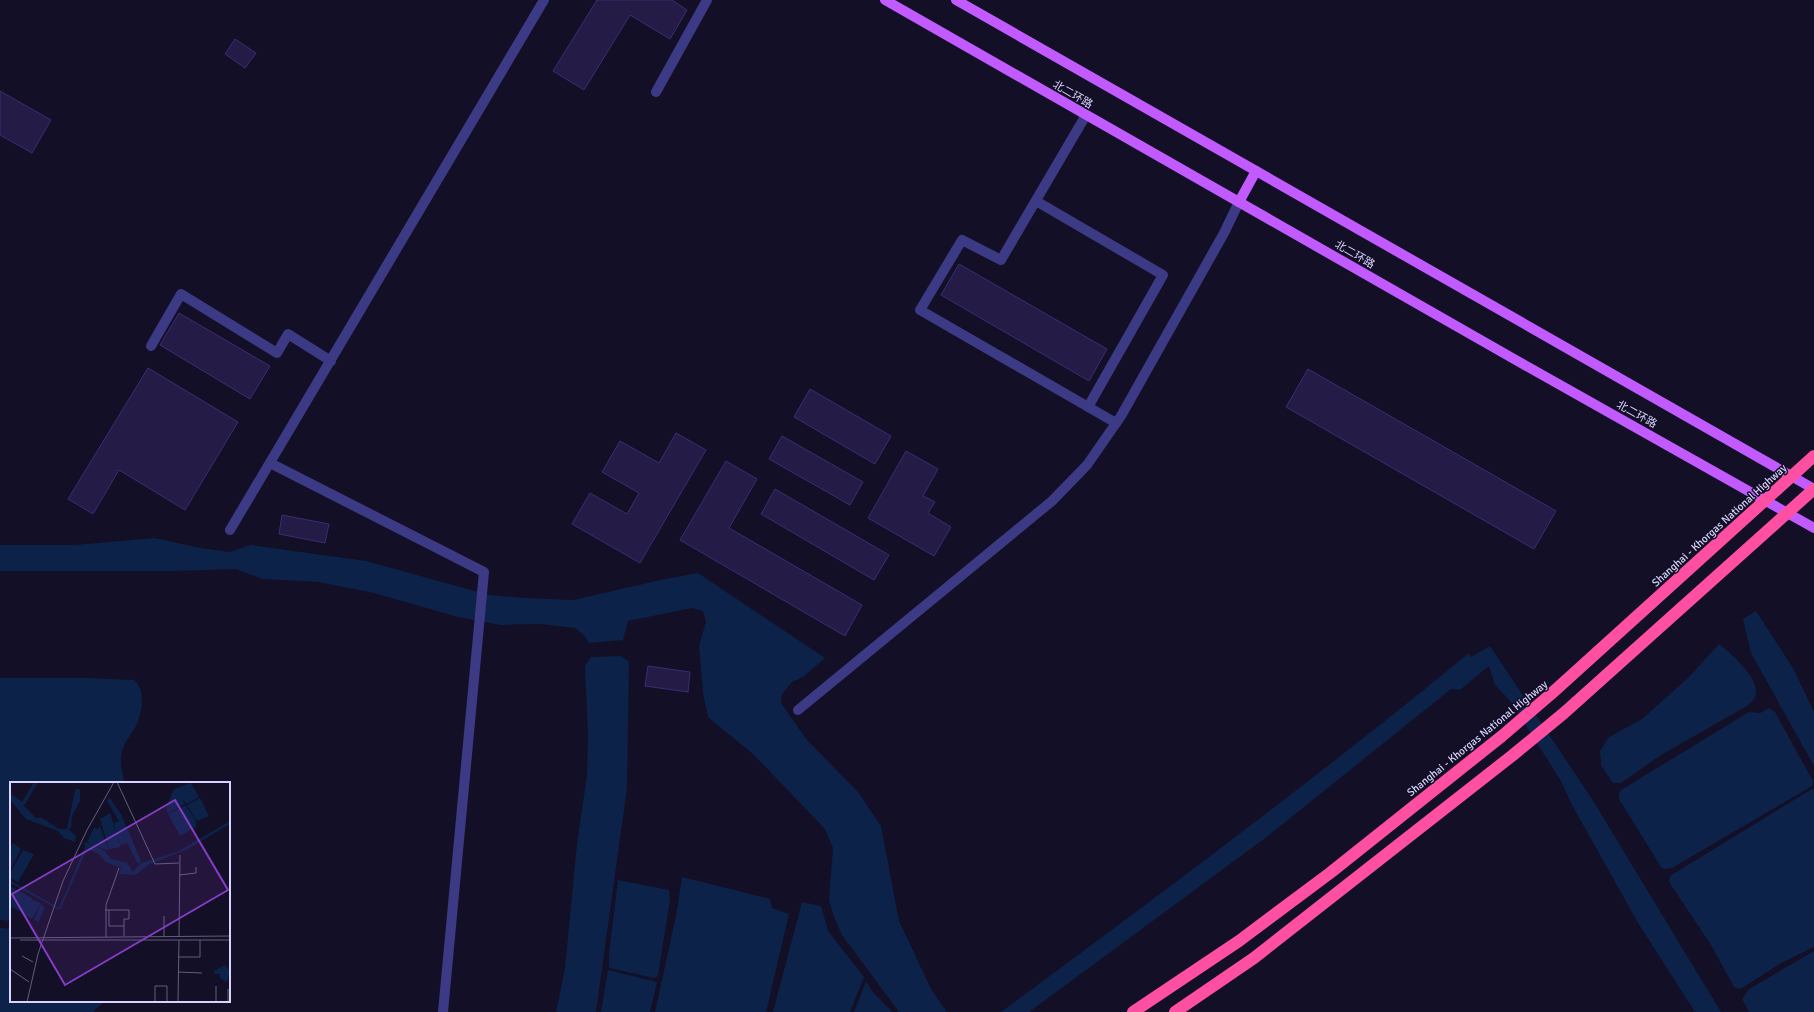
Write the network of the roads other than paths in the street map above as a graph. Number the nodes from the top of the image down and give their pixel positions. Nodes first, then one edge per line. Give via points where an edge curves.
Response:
1 (544, 0) edge
2 (707, 0) edge
3 (885, 0) edge
4 (956, 0) edge
5 (656, 92) dead end
6 (1086, 115) junction
7 (1256, 170) junction
8 (1036, 201) junction
9 (1239, 202) junction
10 (151, 346) dead end
11 (330, 361) junction
12 (1088, 407) junction
13 (1116, 423) junction
14 (1814, 456) edge
15 (270, 463) junction
16 (1792, 476) junction
17 (1814, 489) edge
18 (1766, 500) junction
19 (1787, 512) junction
20 (1814, 528) edge
21 (230, 530) dead end
22 (798, 710) dead end
23 (443, 1012) edge
24 (1133, 1012) edge
25 (1175, 1012) edge

1 - 11 street
2 - 5 street
3 - 6 main road, 北二环路
4 - 7 main road
6 - 8 street
6 - 9 main road, 北二环路
7 - 9 main road
7 - 16 main road
8 - 12 street via 1163,275
8 - 12 street via 1001,260 962,240 920,310
9 - 13 street
9 - 18 main road, 北二环路 via 1514,360
10 - 11 street via 181,294 277,353 288,334
11 - 15 street
12 - 13 street
13 - 22 street via 1087,465 1052,501
14 - 16 highway, Shanghai - Khorgas National Highway
15 - 21 street
15 - 23 street via 484,572
16 - 17 main road
16 - 18 highway, Shanghai - Khorgas National Highway
17 - 19 highway
18 - 19 main road, 北二环路
18 - 24 highway, Shanghai - Khorgas National Highway via 1502,736 1330,873 1251,932
19 - 20 main road, 北二环路
19 - 25 highway via 1570,708 1513,755 1254,958

